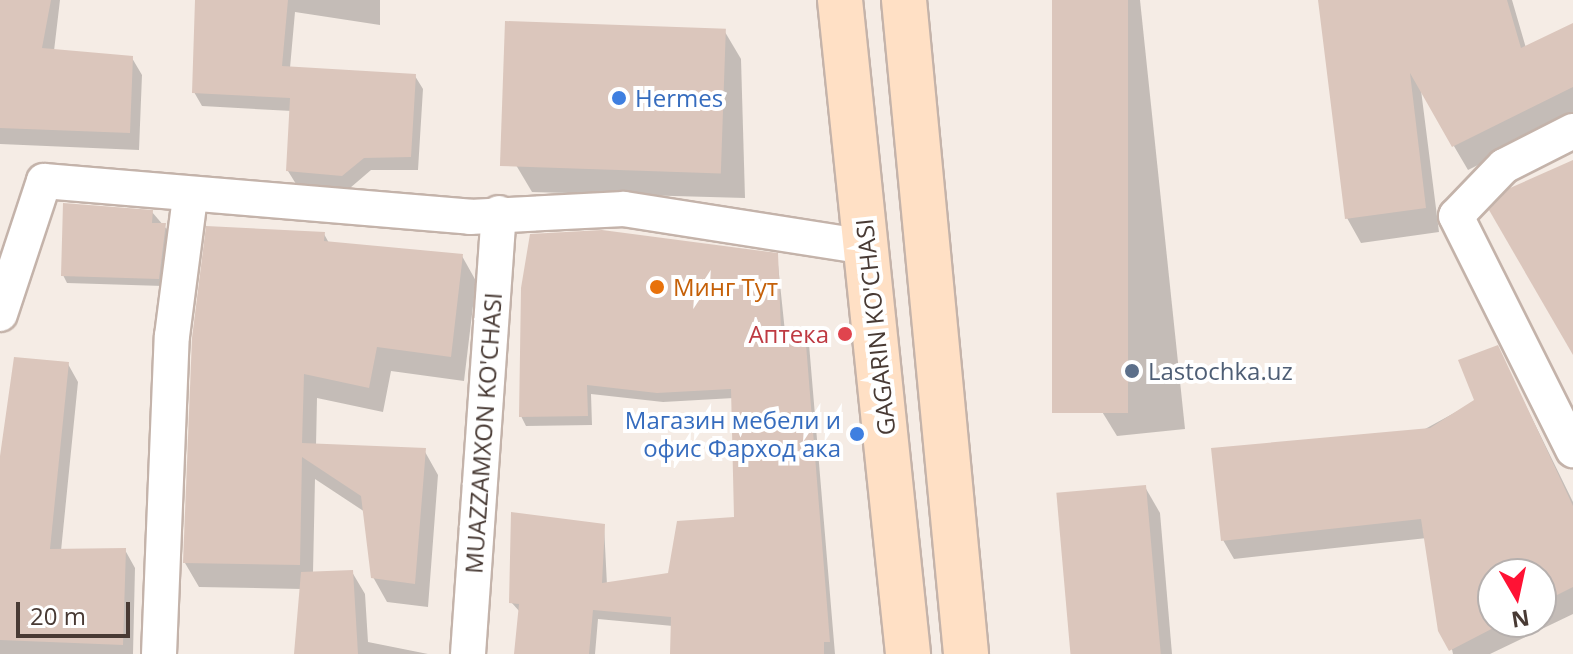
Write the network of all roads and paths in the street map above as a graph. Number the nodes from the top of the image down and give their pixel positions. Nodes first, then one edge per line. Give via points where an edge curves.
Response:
1 (840, 0) edge
2 (904, 0) edge
3 (1573, 131) edge
4 (190, 197) junction
5 (499, 213) junction
6 (867, 247) junction
7 (0, 314) edge
8 (1573, 450) edge
9 (159, 654) edge
10 (468, 654) edge
11 (908, 654) edge
12 (966, 654) edge

1 - 6 main road, GAGARIN KO'CHASI
2 - 12 main road
3 - 8 street via 1504,166 1456,216
4 - 5 street via 470,217
4 - 7 street via 44,181
4 - 9 street via 172,336
5 - 6 street via 624,209
5 - 10 street, MUAZZAMXON KO'CHASI
6 - 11 main road, GAGARIN KO'CHASI

